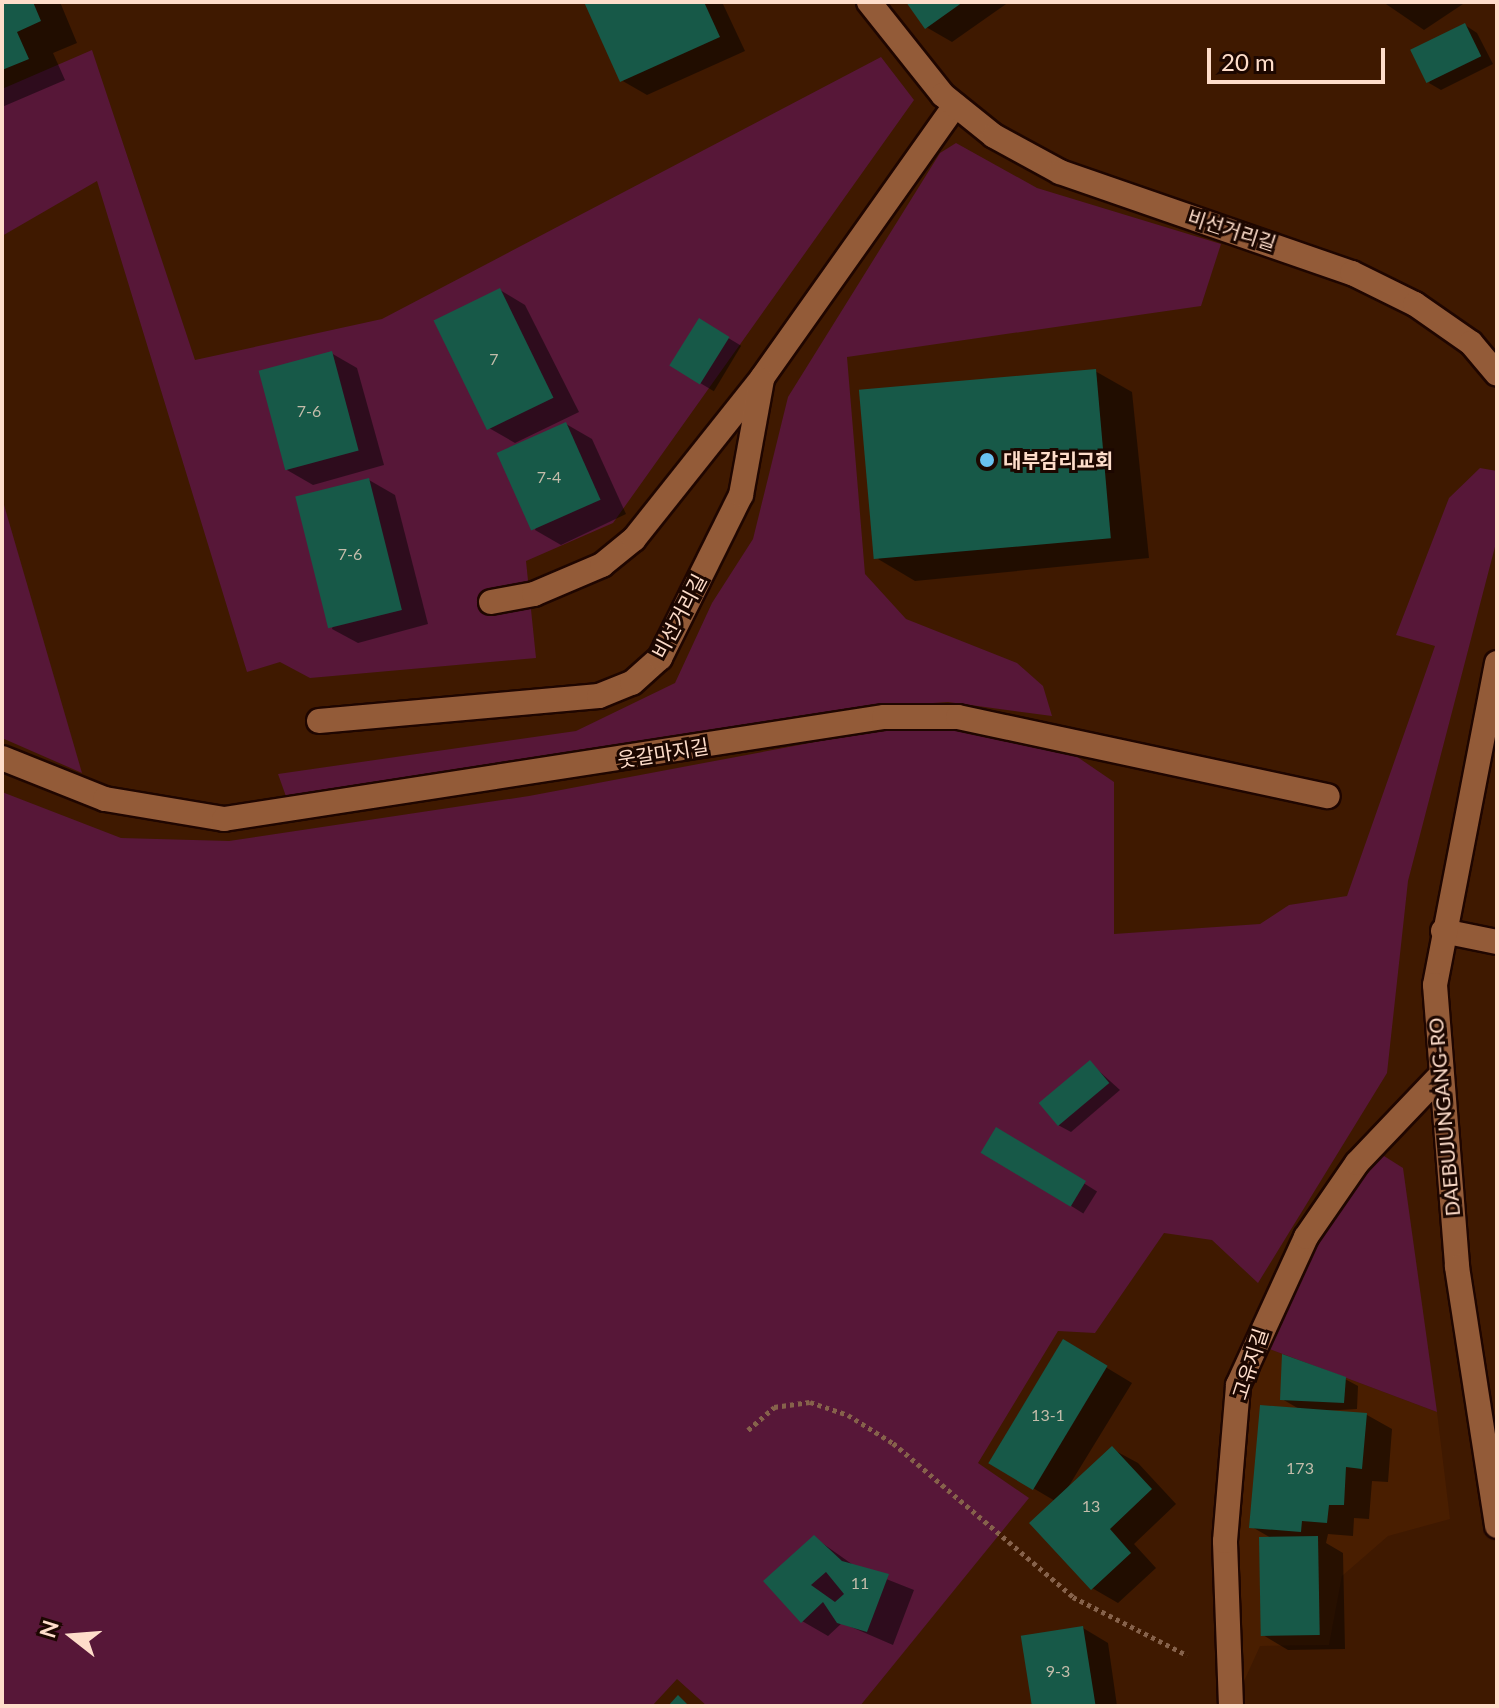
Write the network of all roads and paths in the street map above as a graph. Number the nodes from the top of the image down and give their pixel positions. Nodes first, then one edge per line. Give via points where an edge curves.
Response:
1 (869, 2) edge
2 (955, 105) junction
3 (1497, 374) edge
4 (762, 378) junction
5 (491, 602) dead end
6 (1497, 663) edge
7 (319, 721) dead end
8 (2, 758) edge
9 (1328, 796) dead end
10 (1443, 931) junction
11 (1497, 942) edge
12 (1437, 1079) junction
13 (748, 1430) dead end
14 (1497, 1526) edge
15 (1230, 1678) junction
16 (1231, 1706) edge

1 - 2 street, 비선거리길
2 - 3 street, 비선거리길 via 1060,172 1255,236 1415,304 1471,343
2 - 4 street, 비선거리길
4 - 5 street, 비선거리길 via 634,539 602,565 534,594
4 - 7 street, 비선거리길 via 741,495 660,658 632,683 599,696
6 - 10 street, DAEBUJUNGANG-RO
8 - 9 street, 웃갈마지길 via 105,799 224,819 884,717 958,717
10 - 11 street
10 - 12 street, DAEBUJUNGANG-RO via 1435,985
12 - 14 street, DAEBUJUNGANG-RO
12 - 15 street, 고유지길 via 1357,1163 1306,1237 1238,1385 1225,1541
13 - 15 path via 774,1407 810,1402 848,1415 893,1443 1073,1597
15 - 16 street, 고유지길

